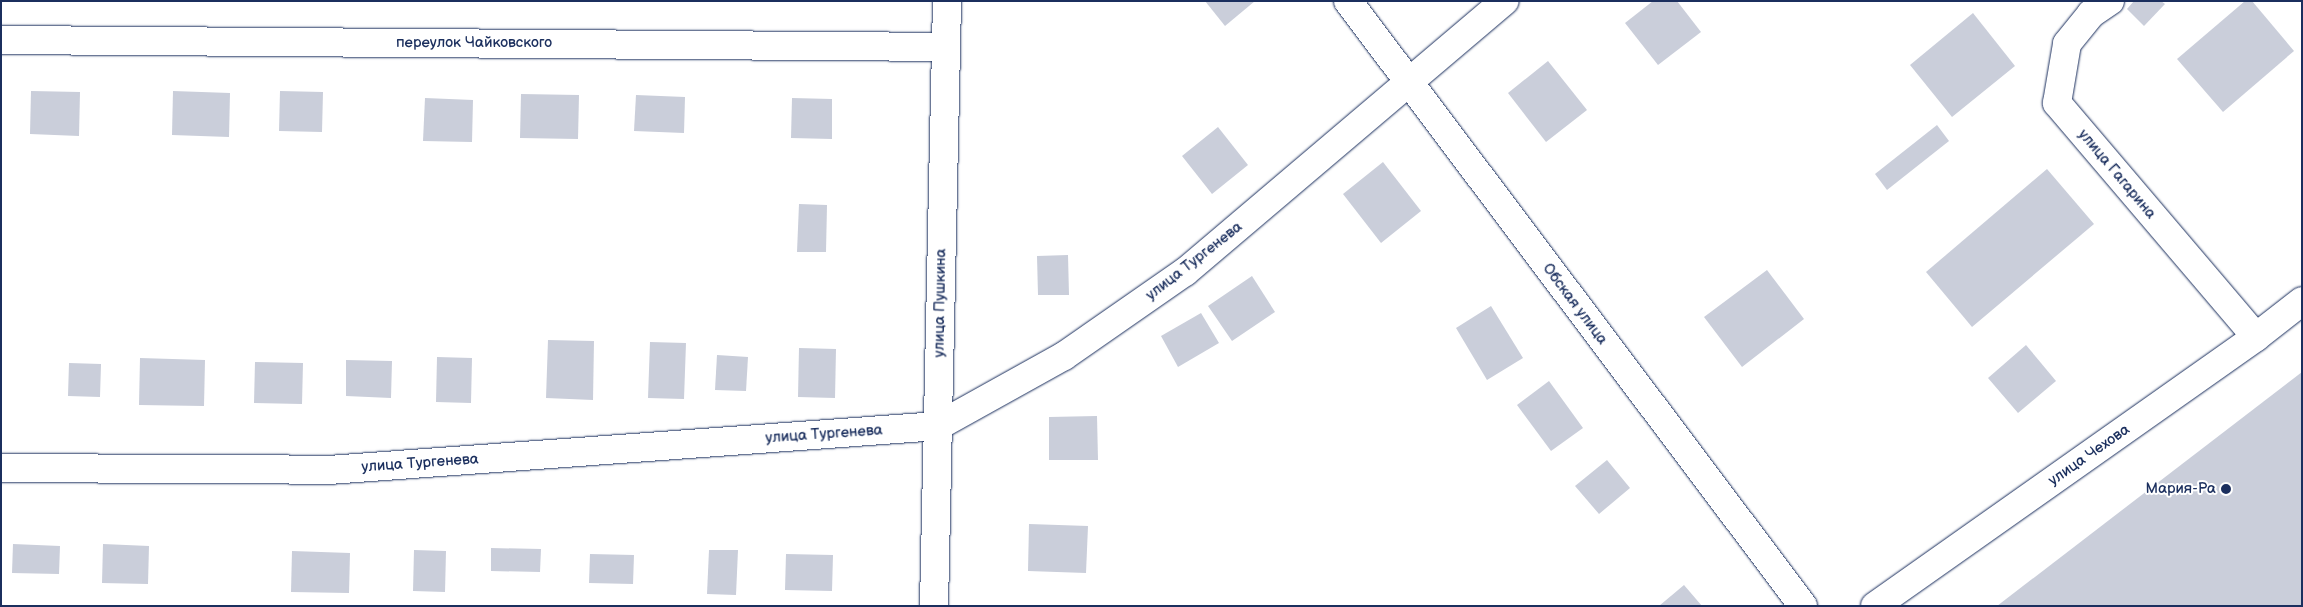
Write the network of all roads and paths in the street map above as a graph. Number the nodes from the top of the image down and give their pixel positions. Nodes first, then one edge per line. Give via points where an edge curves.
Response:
1 (947, 1) edge
2 (1348, 1) edge
3 (1504, 1) edge
4 (2110, 1) edge
5 (1, 40) edge
6 (946, 46) junction
7 (1408, 82) junction
8 (2302, 301) edge
9 (2256, 337) junction
10 (938, 426) junction
11 (1, 468) edge
12 (934, 606) edge
13 (1803, 606) edge
14 (1875, 606) edge

1 - 6 street, улица Пушкина
2 - 7 street, Обская улица
3 - 7 street, улица Тургенева
4 - 9 street, улица Гагарина via 2091,14 2067,44 2057,103
5 - 6 street, переулок Чайковского
6 - 10 street, улица Пушкина
7 - 10 street, улица Тургенева via 1185,272 1064,356
7 - 13 street, Обская улица
8 - 9 street, улица Чехова
9 - 14 street, улица Чехова
10 - 11 street, улица Тургенева via 329,470
10 - 12 street, улица Пушкина

